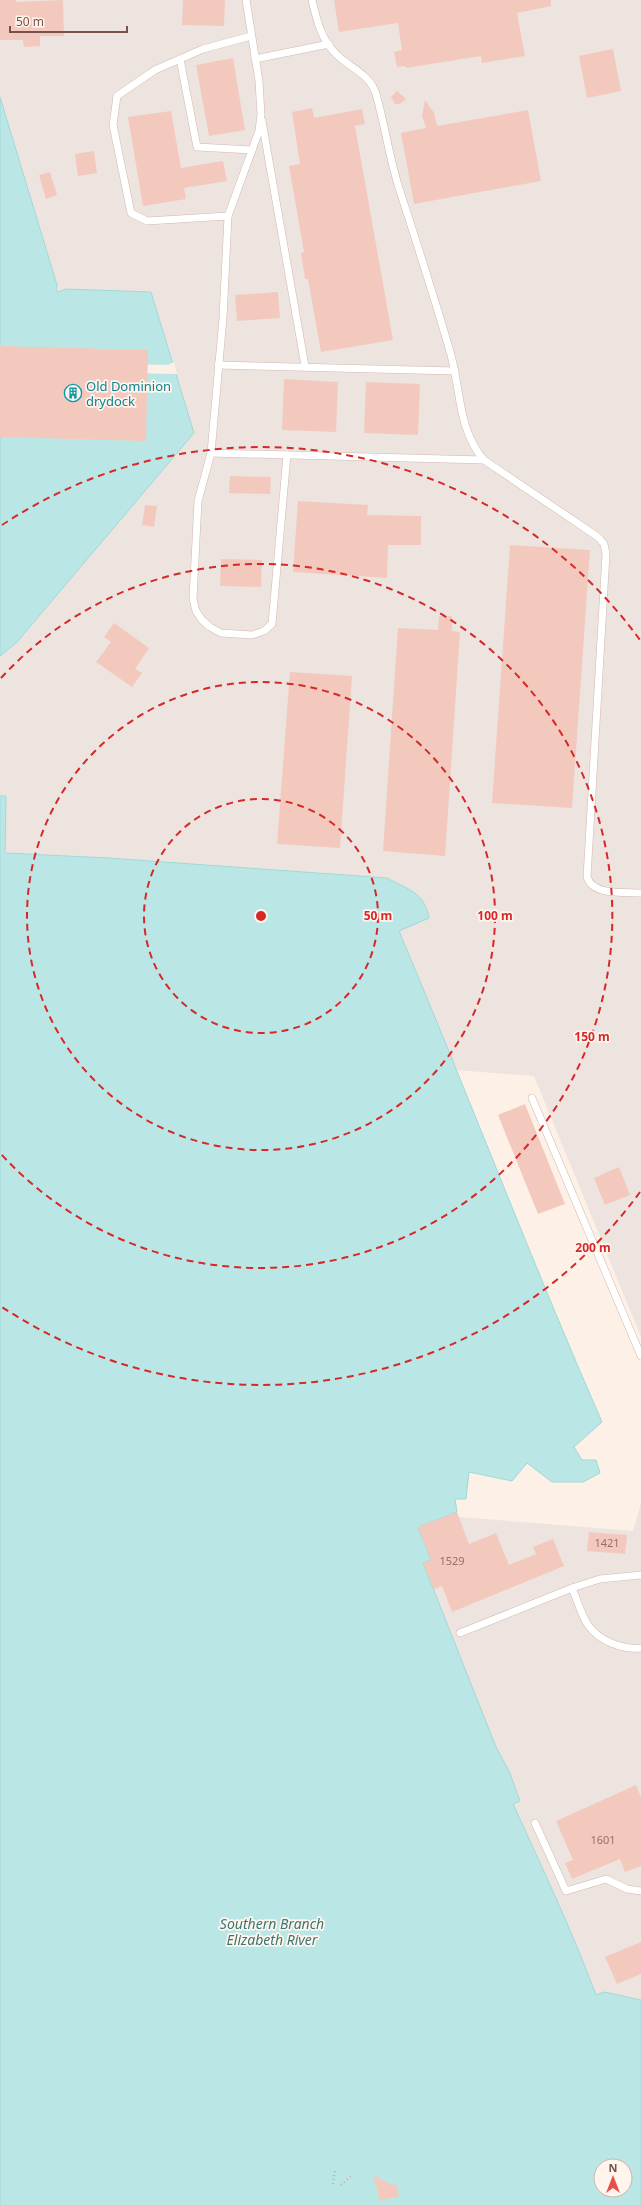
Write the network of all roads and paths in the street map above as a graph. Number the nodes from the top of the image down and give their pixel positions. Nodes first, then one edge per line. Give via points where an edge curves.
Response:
1 (246, 0) edge
2 (312, 0) edge
3 (251, 36) junction
4 (329, 44) junction
5 (180, 59) junction
6 (255, 59) junction
7 (261, 115) junction
8 (252, 150) junction
9 (228, 216) junction
10 (218, 365) junction
11 (305, 366) junction
12 (455, 371) junction
13 (211, 453) junction
14 (287, 455) junction
15 (484, 460) junction
16 (641, 893) edge
17 (532, 1098) dead end
18 (641, 1356) edge
19 (641, 1575) edge
20 (572, 1588) junction
21 (460, 1633) dead end
22 (641, 1648) edge
23 (535, 1823) dead end
24 (641, 1891) edge
25 (335, 2170) dead end
26 (352, 2175) dead end
27 (333, 2184) dead end
28 (341, 2185) dead end

1 - 3 lane
2 - 4 lane via 321,35
3 - 5 lane via 203,49
3 - 6 lane
4 - 6 lane
4 - 12 lane via 336,54 362,73 376,92 399,188 424,260
5 - 8 lane via 197,147
5 - 9 lane via 155,70 117,96 113,125 131,213 147,221
6 - 7 lane
7 - 8 lane via 259,131
7 - 11 lane
8 - 9 lane
9 - 10 lane
10 - 11 lane
10 - 13 lane
11 - 12 lane
12 - 15 lane via 470,441
13 - 14 lane
13 - 14 lane via 198,501 193,599 196,611 210,627 221,633 239,635 252,635 264,631 272,624
14 - 15 lane
15 - 16 lane via 598,537 604,544 605,570 587,877 594,888
17 - 18 lane
19 - 20 lane via 600,1579
20 - 21 lane
20 - 22 lane via 588,1626 599,1636 616,1646
23 - 24 lane via 566,1891 606,1879 627,1889
25 - 27 path
26 - 28 path

